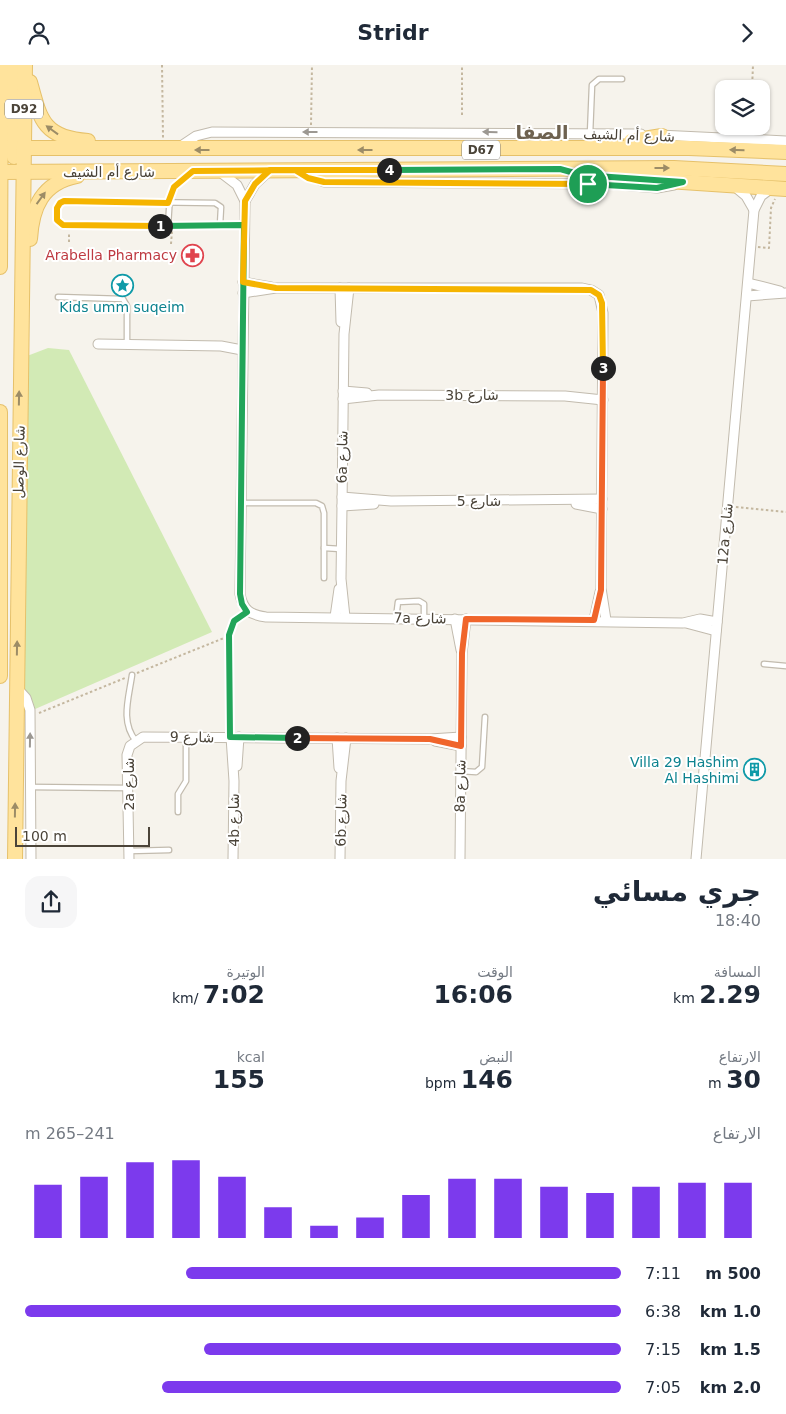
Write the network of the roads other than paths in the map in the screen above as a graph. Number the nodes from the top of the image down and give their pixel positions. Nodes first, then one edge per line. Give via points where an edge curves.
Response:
1 (1, 65) edge
2 (11, 65) edge
3 (25, 67) edge
4 (622, 79) dead end
5 (590, 134) junction
6 (662, 136) junction
7 (786, 141) edge
8 (163, 149) junction
9 (388, 150) junction
10 (786, 152) edge
11 (11, 159) edge
12 (560, 169) junction
13 (215, 170) junction
14 (270, 170) junction
15 (295, 170) junction
16 (193, 171) junction
17 (93, 173) junction
18 (786, 174) edge
19 (683, 182) junction
20 (734, 186) junction
21 (779, 191) edge
22 (245, 201) junction
23 (168, 203) junction
24 (754, 210) junction
25 (220, 225) junction
26 (244, 225) junction
27 (170, 226) junction
28 (0, 231) edge
29 (0, 267) edge
30 (21, 278) junction
31 (243, 282) junction
32 (748, 283) junction
33 (276, 288) junction
34 (344, 288) junction
35 (243, 293) junction
36 (785, 293) edge
37 (747, 296) junction
38 (58, 297) dead end
39 (21, 298) junction
40 (98, 345) dead end
41 (127, 345) junction
42 (243, 345) junction
43 (343, 395) junction
44 (603, 396) junction
45 (0, 412) edge
46 (342, 502) junction
47 (241, 503) junction
48 (602, 504) junction
49 (324, 548) junction
50 (341, 549) junction
51 (324, 578) dead end
52 (341, 579) junction
53 (601, 590) junction
54 (335, 617) junction
55 (345, 617) junction
56 (396, 618) junction
57 (424, 618) junction
58 (455, 619) junction
59 (466, 619) junction
60 (594, 620) junction
61 (606, 620) junction
62 (717, 627) junction
63 (462, 653) junction
64 (764, 664) dead end
65 (786, 666) edge
66 (132, 675) dead end
67 (0, 676) edge
68 (17, 688) junction
69 (485, 717) dead end
70 (186, 737) junction
71 (235, 737) junction
72 (342, 738) junction
73 (136, 741) junction
74 (461, 742) junction
75 (460, 771) junction
76 (30, 787) junction
77 (128, 788) junction
78 (178, 812) dead end
79 (169, 851) dead end
80 (129, 855) edge
81 (15, 859) edge
82 (31, 859) edge
83 (233, 859) edge
84 (340, 859) edge
85 (460, 859) edge
86 (696, 859) edge

1 - 11 main road, شارع الوصل / D92
2 - 11 main road
8 -> 3 main road via 75,140 58,135 45,125 37,112
3 - 11 main road, شارع الوصل / D92
4 - 5 lane via 600,79 592,85
5 - 6 street, شارع أم الشيف
5 -> 8 street, شارع أم الشيف via 212,132
6 - 7 street, شارع أم الشيف
6 - 9 main road via 632,141 405,144
9 -> 8 main road, شارع أم الشيف / D67
8 - 11 main road, شارع أم الشيف / D67
10 -> 9 main road, شارع أم الشيف / D67 via 689,148
11 - 17 main road, شارع أم الشيف / D67
11 - 28 main road, شارع الوصل / D92
11 - 30 main road, شارع الوصل / D92
11 - 39 main road via 15,273
12 - 15 main road, شارع أم الشيف / D67
12 -> 18 main road, شارع أم الشيف / D67 via 674,168
12 - 19 main road via 582,175
13 - 14 main road, شارع أم الشيف / D67
13 - 16 main road, شارع أم الشيف / D67
13 - 22 street via 231,178
14 - 15 main road, شارع أم الشيف / D67
14 - 22 street via 255,184
15 - 19 street via 324,182 608,184 657,188
16 - 17 main road, شارع أم الشيف / D67
16 - 23 lane via 174,187
30 -> 17 main road via 29,252 33,213 40,198 62,181
19 - 20 main road
20 - 21 main road
20 - 24 street via 746,196
21 - 24 street via 761,196
22 - 26 street
23 - 25 lane via 218,204 221,209
23 - 27 lane
23 - 27 lane via 62,202 57,208 57,220 60,224 69,225
24 - 32 street, 12a شارع
25 - 26 lane
25 - 27 lane
26 - 31 street
28 - 29 main road, شارع الوصل / D92
30 - 39 main road, شارع الوصل / D92
31 - 33 street
31 - 35 street
32 - 36 street
32 - 37 street, 12a شارع
33 - 34 street
33 - 35 street
34 - 43 street, 6a شارع
34 - 44 street via 591,290 599,295 603,313
35 - 42 street
36 - 37 street
37 - 62 street, 12a شارع
38 - 41 lane via 123,299 127,306
68 -> 39 main road, شارع الوصل / D92
40 - 41 street
41 - 42 street
42 - 47 street
43 - 44 street, 3b شارع
43 - 46 street, 6a شارع
44 - 48 street
45 - 67 main road, شارع الوصل
46 - 48 street, شارع 5 via 567,501
46 - 50 street, 6a شارع
47 - 49 lane via 320,503 324,509
47 - 54 street, 7a شارع via 240,594 247,612 266,617
48 - 53 street
49 - 50 lane
49 - 51 lane
50 - 52 street, 6a شارع
52 - 54 street, 6a شارع
52 - 55 street, 6a شارع
53 - 60 street
53 - 61 street
54 - 55 street, 7a شارع
55 - 56 street, 7a شارع
56 - 57 street, 7a شارع
56 - 57 lane via 398,602 410,601 423,602
57 - 58 street, 7a شارع
58 - 59 street, 7a شارع
58 - 63 street, 8a شارع
59 - 60 street, 7a شارع
59 - 63 street, 8a شارع
60 - 61 street, 7a شارع
61 - 62 street, 7a شارع via 683,623 700,619
62 - 86 street, 12a شارع
63 - 74 street, 8a شارع
64 - 65 lane
66 - 73 lane via 126,719
76 -> 68 street via 30,710 26,698
81 -> 68 main road, شارع الوصل / D92
69 - 75 lane via 482,767 476,771
70 - 71 street, شارع 9
70 - 73 street, شارع 9 via 151,736
70 - 78 lane via 186,781 178,794
71 - 72 street, شارع 9
71 - 83 street, 4b شارع
72 - 74 street, شارع 9
72 - 84 street, 6b شارع
73 - 77 street, 2a شارع via 128,755
74 - 75 street, 8a شارع
75 - 85 street, 8a شارع
76 - 77 lane
76 - 82 street
77 - 80 street, 2a شارع
79 - 80 lane

